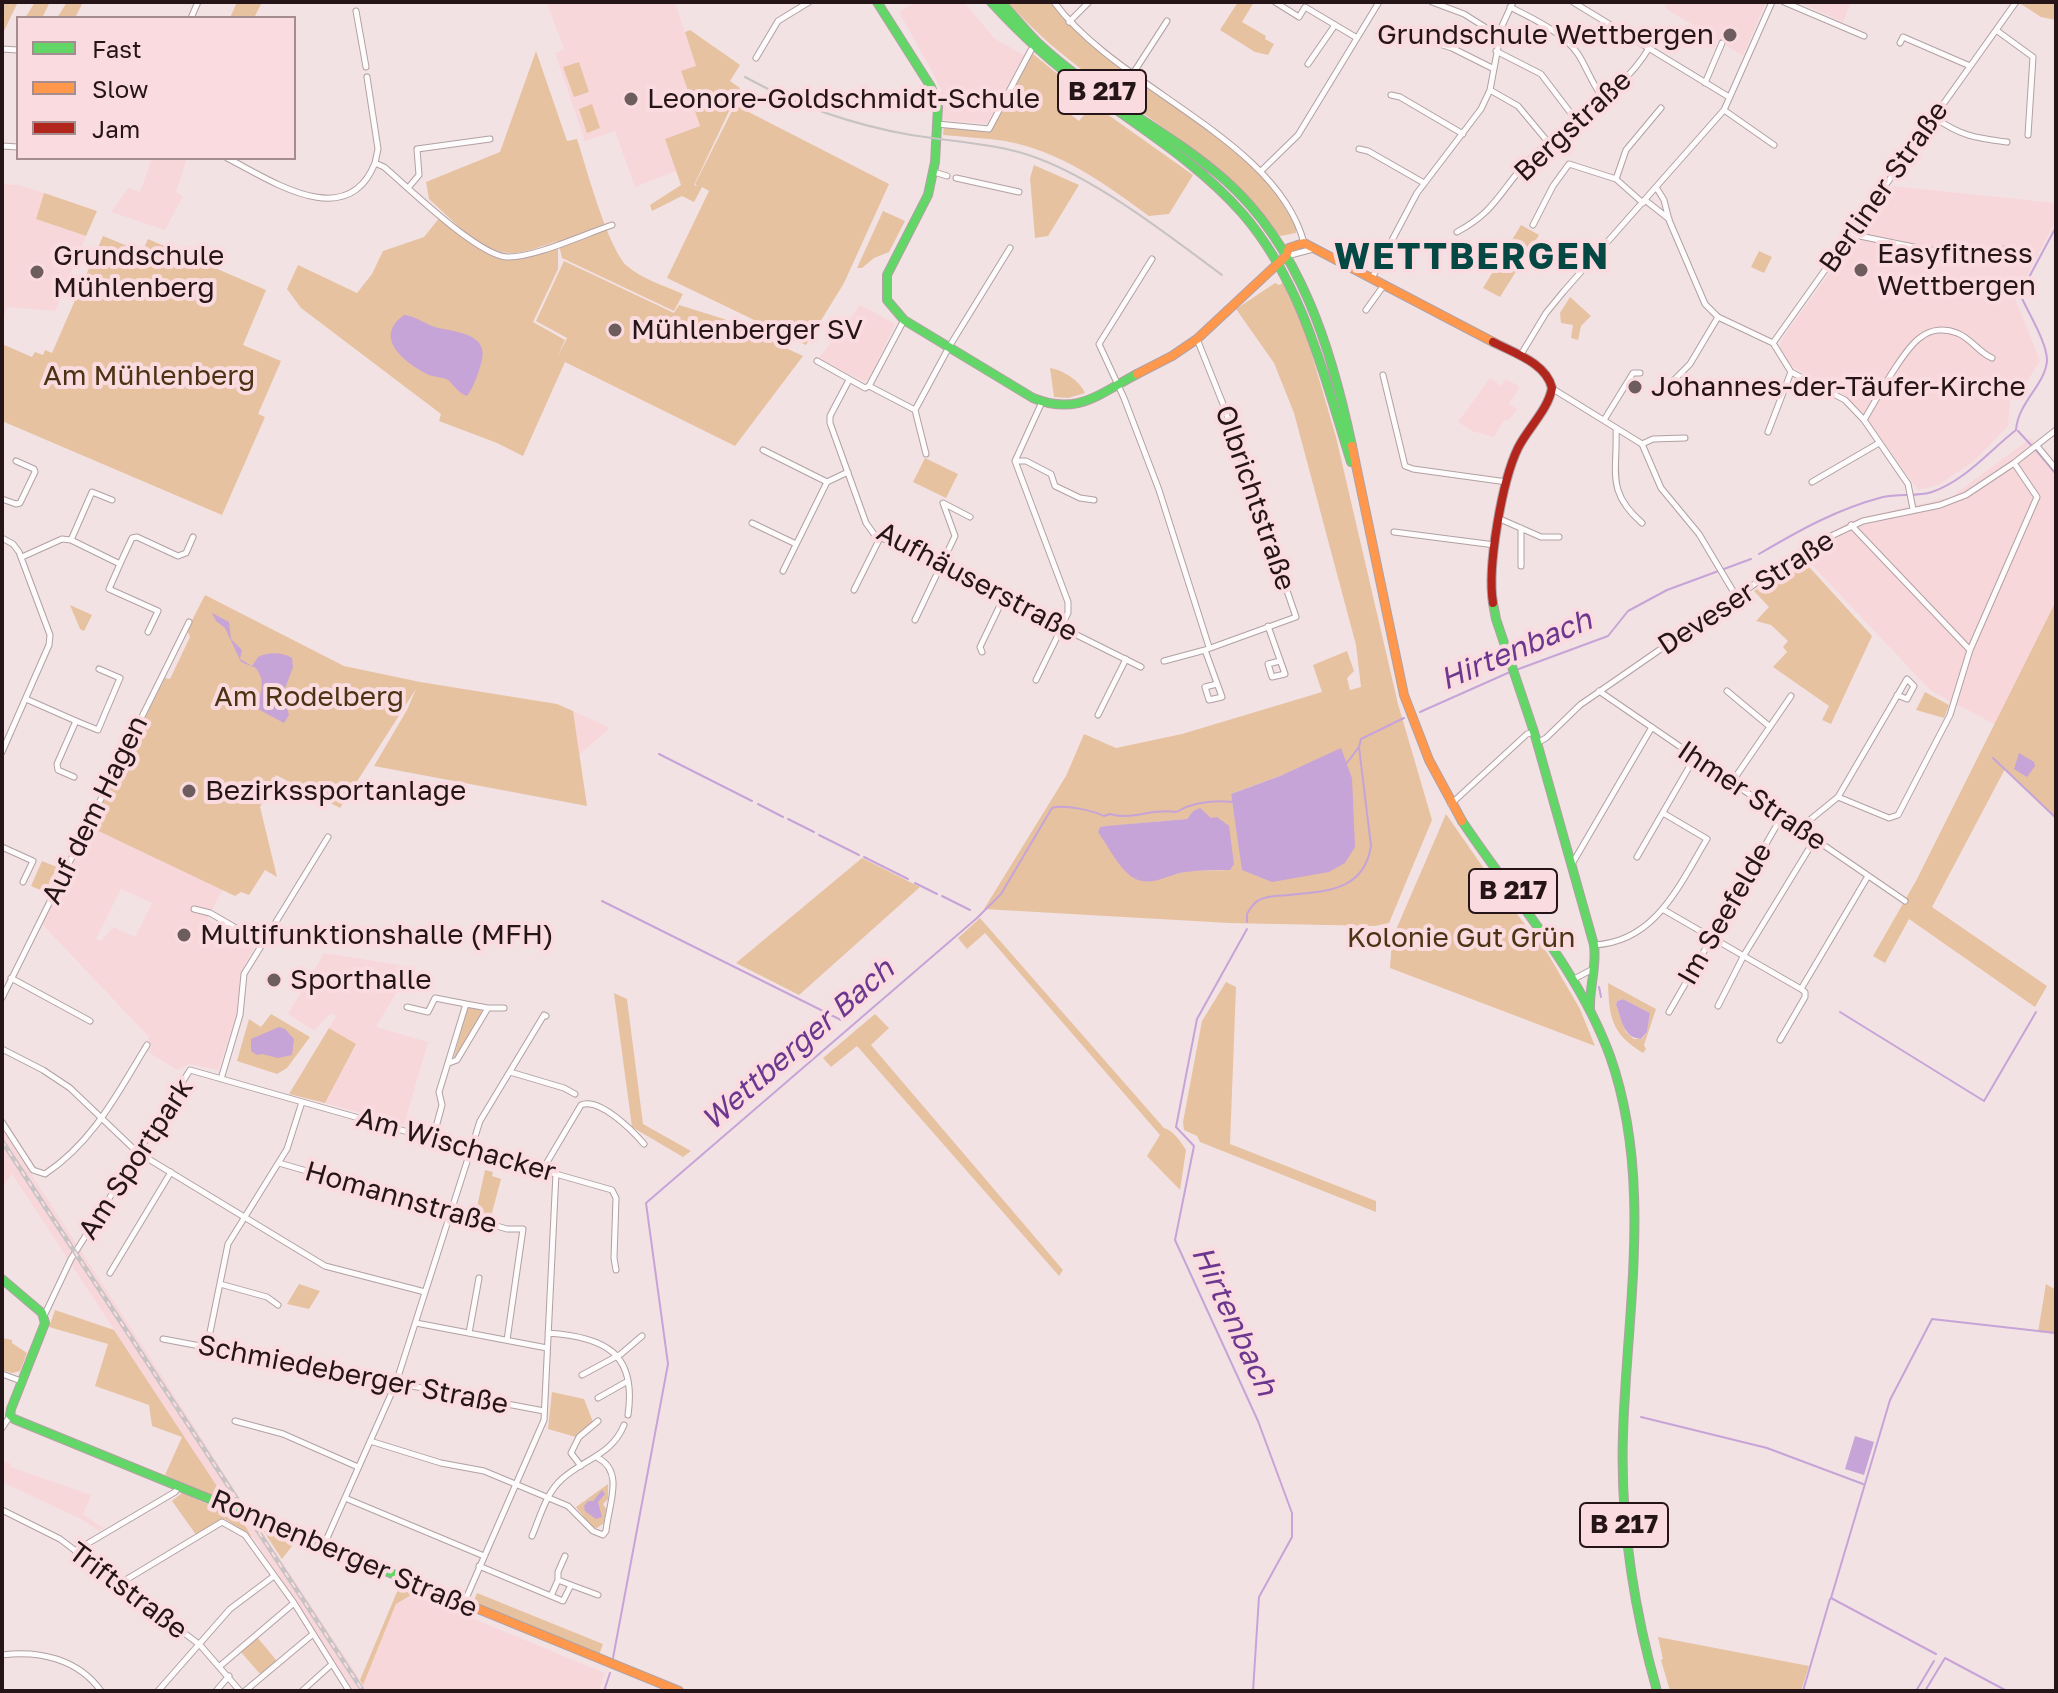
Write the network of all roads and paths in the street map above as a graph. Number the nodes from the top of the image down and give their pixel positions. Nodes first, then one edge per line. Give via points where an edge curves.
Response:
1 (809, 2) edge
2 (877, 2) edge
3 (991, 2) edge
4 (1001, 2) edge
5 (1054, 2) edge
6 (1089, 2) edge
7 (1275, 2) edge
8 (1379, 2) edge
9 (1432, 2) edge
10 (1573, 2) edge
11 (1772, 2) edge
12 (1784, 2) edge
13 (2016, 2) edge
14 (1510, 4) edge
15 (356, 11) dead end
16 (1167, 21) dead end
17 (1069, 22) junction
18 (1335, 25) junction
19 (1996, 30) junction
20 (1408, 34) dead end
21 (1499, 36) junction
22 (1864, 36) dead end
23 (1357, 38) junction
24 (1722, 43) dead end
25 (1900, 43) dead end
26 (1649, 48) junction
27 (1031, 50) dead end
28 (1496, 51) junction
29 (756, 58) dead end
30 (1308, 64) dead end
31 (1970, 66) junction
32 (366, 67) dead end
33 (1494, 69) junction
34 (1132, 75) junction
35 (367, 77) dead end
36 (1705, 83) junction
37 (1490, 90) junction
38 (1391, 95) dead end
39 (1603, 98) junction
40 (1730, 98) junction
41 (1661, 108) dead end
42 (1724, 110) junction
43 (1934, 117) junction
44 (1576, 120) junction
45 (937, 124) junction
46 (1463, 134) junction
47 (2028, 135) dead end
48 (490, 139) dead end
49 (1548, 142) junction
50 (2007, 142) dead end
51 (1774, 145) dead end
52 (1359, 149) dead end
53 (231, 160) edge
54 (375, 163) junction
55 (1261, 171) junction
56 (934, 172) junction
57 (947, 176) dead end
58 (956, 178) dead end
59 (1616, 179) junction
60 (1424, 183) junction
61 (1656, 187) junction
62 (408, 188) junction
63 (1019, 192) dead end
64 (1644, 201) junction
65 (1669, 220) junction
66 (612, 225) dead end
67 (1533, 225) dead end
68 (1457, 232) dead end
69 (1850, 234) junction
70 (1304, 243) junction
71 (1010, 248) dead end
72 (1313, 249) junction
73 (2005, 249) dead end
74 (1286, 256) junction
75 (1152, 259) dead end
76 (1278, 263) junction
77 (1372, 279) junction
78 (1384, 285) junction
79 (1366, 310) dead end
80 (1718, 317) junction
81 (904, 320) junction
82 (1197, 339) junction
83 (1773, 343) junction
84 (949, 347) junction
85 (1520, 356) junction
86 (1992, 358) dead end
87 (817, 361) dead end
88 (1791, 372) junction
89 (1640, 373) dead end
90 (1383, 375) dead end
91 (849, 380) junction
92 (1119, 385) junction
93 (869, 386) junction
94 (1668, 386) dead end
95 (1553, 389) junction
96 (1042, 402) junction
97 (915, 410) junction
98 (1604, 420) junction
99 (1864, 420) junction
100 (1616, 428) junction
101 (2056, 430) edge
102 (1768, 432) dead end
103 (1685, 438) dead end
104 (1879, 443) junction
105 (1642, 444) junction
106 (2037, 446) junction
107 (763, 450) dead end
108 (926, 454) dead end
109 (16, 461) dead end
110 (1015, 461) junction
111 (2014, 463) junction
112 (2056, 469) edge
113 (848, 472) junction
114 (827, 482) junction
115 (1507, 482) junction
116 (1812, 482) dead end
117 (1360, 490) junction
118 (2, 499) edge
119 (112, 500) dead end
120 (1094, 500) dead end
121 (1913, 509) junction
122 (970, 517) dead end
123 (1500, 519) junction
124 (752, 523) dead end
125 (1642, 523) dead end
126 (1851, 525) junction
127 (1521, 528) junction
128 (1394, 532) dead end
129 (193, 537) dead end
130 (1559, 537) dead end
131 (2, 538) edge
132 (880, 538) junction
133 (71, 540) junction
134 (796, 544) junction
135 (1495, 545) junction
136 (22, 557) junction
137 (120, 564) junction
138 (1521, 566) dead end
139 (940, 568) junction
140 (783, 571) dead end
141 (854, 590) dead end
142 (1736, 596) junction
143 (1003, 599) junction
144 (915, 620) dead end
145 (189, 622) dead end
146 (1050, 622) junction
147 (1268, 626) junction
148 (1062, 627) junction
149 (148, 632) dead end
150 (1207, 648) junction
151 (1970, 650) junction
152 (982, 652) dead end
153 (1126, 659) junction
154 (1164, 661) dead end
155 (1280, 661) dead end
156 (1141, 667) dead end
157 (99, 669) dead end
158 (1036, 680) dead end
159 (1217, 684) dead end
160 (1599, 691) junction
161 (1727, 691) dead end
162 (1897, 695) dead end
163 (1791, 696) dead end
164 (26, 699) junction
165 (1098, 715) dead end
166 (76, 721) junction
167 (1652, 727) junction
168 (1770, 727) junction
169 (1534, 732) junction
170 (1537, 743) junction
171 (2, 752) edge
172 (1695, 757) junction
173 (74, 777) dead end
174 (1732, 782) junction
175 (1838, 797) junction
176 (1451, 804) junction
177 (1663, 813) junction
178 (1782, 816) junction
179 (1800, 828) junction
180 (328, 837) dead end
181 (1815, 839) junction
182 (2, 847) edge
183 (1637, 857) dead end
184 (1572, 864) junction
185 (1868, 876) junction
186 (23, 882) dead end
187 (1905, 901) dead end
188 (194, 909) dead end
189 (1664, 910) junction
190 (1712, 937) junction
191 (262, 943) junction
192 (1594, 945) junction
193 (1744, 955) junction
194 (1593, 969) junction
195 (11, 978) junction
196 (1574, 979) junction
197 (5, 985) edge
198 (1801, 989) junction
199 (2, 998) edge
200 (466, 1004) junction
201 (1718, 1006) dead end
202 (407, 1007) dead end
203 (488, 1008) junction
204 (504, 1008) dead end
205 (1590, 1010) junction
206 (1669, 1012) dead end
207 (546, 1016) dead end
208 (90, 1021) dead end
209 (1780, 1040) dead end
210 (147, 1045) dead end
211 (2, 1049) edge
212 (449, 1063) junction
213 (510, 1072) junction
214 (221, 1079) junction
215 (575, 1094) dead end
216 (302, 1102) junction
217 (103, 1119) junction
218 (2, 1122) edge
219 (433, 1138) junction
220 (644, 1144) dead end
221 (470, 1149) junction
222 (137, 1152) junction
223 (279, 1163) junction
224 (543, 1169) junction
225 (171, 1172) junction
226 (556, 1173) junction
227 (451, 1212) junction
228 (244, 1217) junction
229 (616, 1270) dead end
230 (110, 1273) dead end
231 (479, 1278) dead end
232 (2, 1279) edge
233 (220, 1284) junction
234 (2, 1286) edge
235 (12, 1290) junction
236 (425, 1292) junction
237 (278, 1305) dead end
238 (44, 1316) junction
239 (416, 1323) junction
240 (469, 1333) junction
241 (548, 1333) junction
242 (642, 1336) dead end
243 (163, 1339) dead end
244 (507, 1340) junction
245 (207, 1347) junction
246 (547, 1348) junction
247 (617, 1355) junction
248 (2, 1374) edge
249 (582, 1375) dead end
250 (21, 1381) junction
251 (628, 1381) junction
252 (396, 1383) junction
253 (598, 1398) dead end
254 (544, 1411) junction
255 (10, 1415) junction
256 (628, 1415) dead end
257 (235, 1421) dead end
258 (598, 1421) dead end
259 (624, 1425) dead end
260 (2, 1428) edge
261 (370, 1441) junction
262 (598, 1458) junction
263 (581, 1466) junction
264 (358, 1467) junction
265 (516, 1485) junction
266 (180, 1486) junction
267 (345, 1498) junction
268 (548, 1498) junction
269 (2, 1510) edge
270 (532, 1536) dead end
271 (324, 1545) junction
272 (75, 1551) junction
273 (484, 1556) junction
274 (565, 1556) dead end
275 (479, 1566) junction
276 (274, 1576) junction
277 (558, 1580) junction
278 (119, 1584) junction
279 (571, 1585) junction
280 (598, 1595) dead end
281 (551, 1596) junction
282 (294, 1603) junction
283 (463, 1604) junction
284 (313, 1634) junction
285 (200, 1645) junction
286 (2, 1655) edge
287 (332, 1664) junction
288 (220, 1666) junction
289 (229, 1676) junction
290 (101, 1691) edge
291 (158, 1691) edge
292 (216, 1691) edge
293 (242, 1691) edge
294 (302, 1691) edge
295 (349, 1691) edge
296 (679, 1691) edge
297 (1657, 1691) edge

1 - 29 street via 778,21
2 - 45 street via 931,87
3 - 76 street, B 217 via 1049,60 1208,179 1245,216
4 - 74 street, B 217 via 1069,68 1227,182
5 - 17 street
6 - 17 street
7 - 18 street via 1299,17 1305,7
8 - 23 street
9 - 21 street
10 - 26 street
11 - 40 street
12 - 22 street
13 - 19 street, Berliner Straße
14 - 21 street
14 - 39 street via 1577,53
15 - 32 street
16 - 34 street
17 - 34 street
18 - 23 street
18 - 30 street
19 - 31 street, Berliner Straße
19 - 47 street via 2033,57
20 - 33 street
21 - 28 street
23 - 55 street via 1298,135
24 - 36 street
25 - 31 street via 1903,37
26 - 36 street
26 - 39 street, Bergstraße via 1635,70
27 - 45 street via 989,129
28 - 33 street
28 - 44 street via 1541,74
31 - 43 street, Berliner Straße
33 - 37 street
34 - 55 street
35 - 54 street via 378,149
36 - 40 street
37 - 46 street
37 - 49 street via 1518,106
38 - 46 street
39 - 44 street, Bergstraße
40 - 42 street
41 - 59 street via 1626,150
42 - 51 street
42 - 61 street
43 - 50 street via 1966,136
43 - 69 street, Berliner Straße
44 - 49 street, Bergstraße
45 - 56 street
46 - 60 street
48 - 62 street via 417,149 419,175
49 - 68 street, Bergstraße via 1486,214
52 - 60 street
53 - 54 street via 314,199 357,188
54 - 62 street
55 - 70 street via 1300,227
56 - 57 street
56 - 81 street via 928,195 887,275 887,300
58 - 63 street
59 - 64 street
59 - 67 street via 1569,164
60 - 77 street
61 - 64 street
61 - 65 street
62 - 66 street via 480,247 502,256 525,255
64 - 65 street
64 - 85 street via 1546,313
65 - 80 street via 1705,304
69 - 73 street via 1992,258
69 - 83 street, Berliner Straße
70 - 72 street
70 - 74 street via 1289,248
71 - 84 street
72 - 74 street
72 - 77 street
74 - 76 street
74 - 117 street, B 217 via 1330,353
75 - 92 street via 1099,344
76 - 82 street
76 - 117 street, B 217 via 1311,332
77 - 78 street
78 - 79 street
78 - 85 street
80 - 83 street
80 - 94 street via 1690,364
81 - 84 street
81 - 93 street
82 - 92 street
82 - 147 street, Olbrichtstraße via 1296,617
83 - 88 street
84 - 96 street
84 - 97 street
85 - 95 street via 1550,379
86 - 99 street via 1962,335 1928,333 1912,345
87 - 91 street
88 - 99 street via 1845,400
88 - 102 street
89 - 98 street via 1633,373
90 - 115 street via 1405,466
91 - 93 street
91 - 113 street, Aufhäuserstraße via 830,416
92 - 96 street via 1076,406
92 - 150 street via 1159,490
93 - 97 street
95 - 98 street
95 - 115 street via 1518,448
96 - 110 street
97 - 108 street
98 - 100 street
99 - 104 street
100 - 105 street
100 - 125 street via 1616,489
101 - 106 street, Deveser Straße
103 - 105 street
104 - 116 street
104 - 121 street via 1911,491
105 - 142 street via 1661,488 1693,525
106 - 111 street, Deveser Straße
106 - 112 street
107 - 114 street
109 - 118 street via 35,472 20,503
110 - 120 street via 1026,461 1051,474 1055,486
110 - 146 street via 1069,608 1064,621
111 - 121 street, Deveser Straße via 1966,495
111 - 151 street via 2037,497
113 - 114 street
113 - 132 street, Aufhäuserstraße via 869,528
114 - 134 street
115 - 123 street
117 - 176 street, B 217 via 1404,695 1419,741
119 - 133 street via 92,492
121 - 126 street, Deveser Straße
122 - 139 street via 943,503 955,536
123 - 127 street
123 - 135 street
124 - 134 street
126 - 142 street, Deveser Straße
126 - 151 street
127 - 130 street via 1541,537
127 - 138 street
128 - 135 street
129 - 137 street via 186,553 178,556 132,538
131 - 136 street
132 - 139 street, Aufhäuserstraße
132 - 141 street
133 - 136 street
133 - 137 street
134 - 140 street
135 - 169 street via 1491,589 1496,619
136 - 164 street via 50,635
137 - 149 street via 109,589 158,611
139 - 143 street, Aufhäuserstraße
139 - 144 street
142 - 160 street, Deveser Straße
143 - 146 street, Aufhäuserstraße
143 - 152 street
145 - 195 street, Auf dem Hagen
146 - 148 street, Aufhäuserstraße
147 - 150 street, Olbrichtstraße
147 - 155 street
148 - 153 street, Aufhäuserstraße
148 - 158 street
150 - 154 street, Olbrichtstraße
150 - 159 street
151 - 175 street via 1950,715 1896,817
153 - 156 street, Aufhäuserstraße
153 - 165 street
157 - 166 street via 120,678 110,703 98,730
160 - 167 street, Ihmer Straße
160 - 170 street, Deveser Straße
161 - 168 street
162 - 175 street
163 - 168 street
164 - 166 street
164 - 171 street
166 - 173 street via 57,764 58,770
167 - 172 street, Ihmer Straße
167 - 184 street
168 - 174 street
169 - 170 street
169 - 176 street
170 - 184 street
172 - 174 street, Ihmer Straße
172 - 177 street
174 - 178 street, Ihmer Straße
175 - 179 street
176 - 196 street, B 217
177 - 183 street
177 - 189 street via 1707,839
178 - 179 street, Ihmer Straße
178 - 190 street, Im Seefelde
179 - 181 street, Ihmer Straße
180 - 191 street, Am Sportpark
181 - 185 street, Ihmer Straße
181 - 193 street
182 - 186 street via 33,861
184 - 192 street
185 - 187 street, Ihmer Straße
185 - 198 street
188 - 191 street
189 - 190 street
189 - 192 street via 1630,936
190 - 193 street
190 - 206 street, Im Seefelde
191 - 214 street, Am Sportpark via 244,974 240,1015
192 - 194 street
193 - 198 street
193 - 201 street
194 - 196 street
194 - 205 street
195 - 197 street, Auf dem Hagen
195 - 208 street
196 - 205 street, B 217
197 - 199 street, Auf dem Hagen
198 - 209 street via 1805,997
200 - 202 street via 435,998 428,1012
200 - 203 street
200 - 212 street
203 - 204 street
203 - 212 street via 457,1060
205 - 297 street, B 217 via 1615,1071 1631,1146 1636,1221 1622,1449 1624,1524 1632,1590
207 - 213 street
210 - 217 street
211 - 217 street via 61,1082
212 - 219 street
213 - 215 street
213 - 221 street via 480,1121
214 - 216 street, Am Wischacker
214 - 222 street, Am Sportpark via 187,1071
216 - 219 street, Am Wischacker
216 - 223 street
217 - 218 street via 45,1174 33,1170
217 - 222 street
219 - 221 street, Am Wischacker
220 - 224 street via 609,1112 587,1103
221 - 224 street, Am Wischacker
221 - 227 street
222 - 225 street
222 - 238 street, Am Sportpark via 71,1259
223 - 227 street, Homannstraße
223 - 228 street
224 - 226 street, Am Wischacker
225 - 228 street
225 - 230 street
226 - 229 street, Am Wischacker via 612,1190
226 - 241 street
227 - 236 street
227 - 244 street, Homannstraße via 523,1229
228 - 233 street via 228,1244
228 - 236 street via 325,1266
231 - 240 street
232 - 235 street
233 - 237 street
233 - 245 street
234 - 235 street
235 - 238 street
236 - 239 street
238 - 250 street via 45,1326
239 - 240 street
239 - 252 street
240 - 244 street
241 - 246 street
241 - 247 street via 590,1338
242 - 247 street
243 - 245 street, Schmiedeberger Straße
244 - 246 street
245 - 252 street, Schmiedeberger Straße
246 - 254 street
247 - 249 street
247 - 251 street via 630,1374
248 - 250 street
250 - 255 street
251 - 253 street
251 - 256 street
252 - 254 street, Schmiedeberger Straße
252 - 261 street
254 - 265 street
255 - 260 street
255 - 266 street, Ronnenberger Straße
257 - 264 street via 283,1434
258 - 263 street via 579,1437 571,1453
259 - 262 street
261 - 264 street
261 - 265 street via 484,1471
262 - 263 street
262 - 268 street via 612,1473 613,1487 603,1535 568,1506
263 - 268 street via 559,1481
264 - 267 street
265 - 268 street
265 - 273 street
266 - 271 street, Ronnenberger Straße
266 - 272 street
267 - 271 street
267 - 273 street
268 - 270 street
269 - 272 street, Triftstraße
271 - 283 street, Ronnenberger Straße
272 - 278 street, Triftstraße
273 - 275 street
274 - 277 street
275 - 281 street
275 - 283 street
276 - 278 street via 245,1535 222,1522
276 - 282 street
276 - 285 street via 230,1609
277 - 279 street
277 - 281 street
278 - 285 street, Triftstraße
279 - 280 street
279 - 281 street via 563,1601
282 - 284 street
282 - 288 street
283 - 296 street, Ronnenberger Straße
284 - 287 street
284 - 293 street
285 - 288 street, Triftstraße
285 - 291 street
286 - 290 street via 60,1660 80,1669
287 - 294 street
287 - 295 street
288 - 289 street, Triftstraße
289 - 292 street
289 - 293 street, Triftstraße

